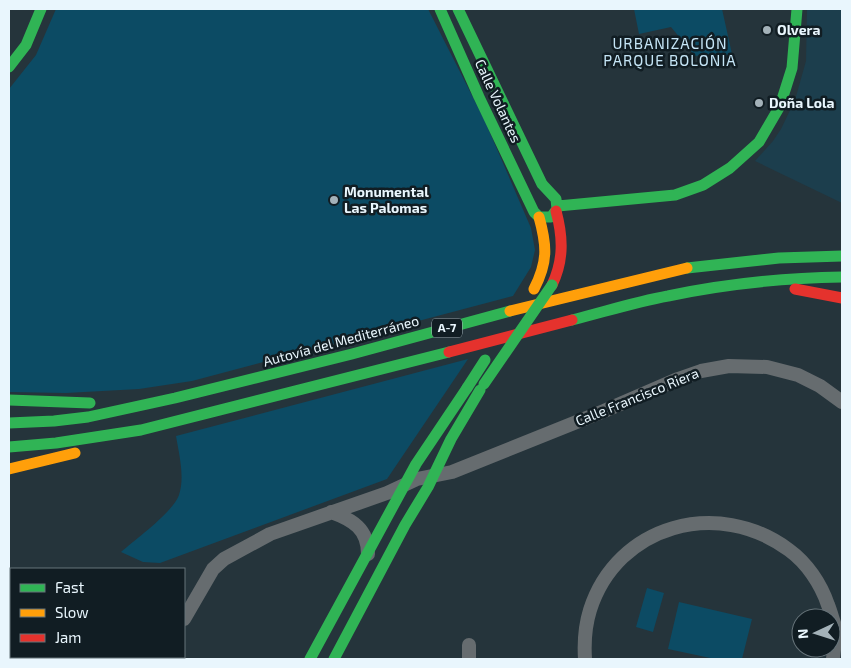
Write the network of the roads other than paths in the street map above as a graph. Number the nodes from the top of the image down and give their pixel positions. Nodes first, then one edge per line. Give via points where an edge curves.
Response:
1 (41, 9) edge
2 (440, 9) edge
3 (458, 9) edge
4 (797, 9) edge
5 (9, 67) edge
6 (550, 194) junction
7 (532, 205) junction
8 (557, 209) junction
9 (539, 217) junction
10 (788, 247) dead end
11 (842, 256) edge
12 (738, 262) junction
13 (842, 277) edge
14 (753, 282) junction
15 (842, 298) edge
16 (175, 398) junction
17 (9, 400) edge
18 (842, 402) edge
19 (451, 411) junction
20 (9, 423) edge
21 (141, 430) junction
22 (9, 447) edge
23 (416, 464) junction
24 (9, 469) edge
25 (432, 476) junction
26 (406, 484) junction
27 (331, 512) junction
28 (368, 555) junction
29 (829, 608) edge
30 (185, 617) edge
31 (469, 645) dead end
32 (310, 659) edge
33 (334, 659) edge
34 (468, 659) edge
35 (584, 659) edge

1 - 5 main road via 26,45
2 - 7 main road, Calle Volantes
3 - 6 main road, Calle Volantes via 534,168
4 - 8 main road via 792,68 780,106 759,142 730,168 703,185 675,195
6 - 7 main road via 538,195
6 - 8 main road via 556,199
7 - 9 main road
8 - 9 main road via 551,217
8 - 25 main road, bridge via 562,260 558,274 460,422
9 - 19 main road, bridge via 546,243 543,274
10 - 12 main road
11 - 12 main road, Autovía del Mediterráneo / A-7
12 - 16 main road, Autovía del Mediterráneo / A-7 via 675,271
13 - 14 main road, A-7
14 - 15 main road
14 - 21 main road, A-7 via 618,307
16 - 17 main road via 83,404
16 - 20 main road, Autovía del Mediterráneo / A-7 via 88,417
18 - 25 street, Calle Francisco Riera via 798,375 767,367 729,366 701,371 452,472
19 - 23 main road
19 - 25 street via 452,421 432,453
21 - 22 main road, A-7
21 - 24 main road via 113,444
23 - 25 street
23 - 26 main road
25 - 26 street, Calle Francisco Riera
25 - 33 main road
26 - 27 street, Calle Francisco Riera
26 - 28 main road
27 - 28 street via 345,517 362,530 368,543
27 - 30 street, Calle Francisco Riera via 270,534 224,559 213,569
28 - 32 main road
29 - 35 street via 813,576 791,552 763,534 715,522 682,525 652,536 613,567 590,611
31 - 34 street

